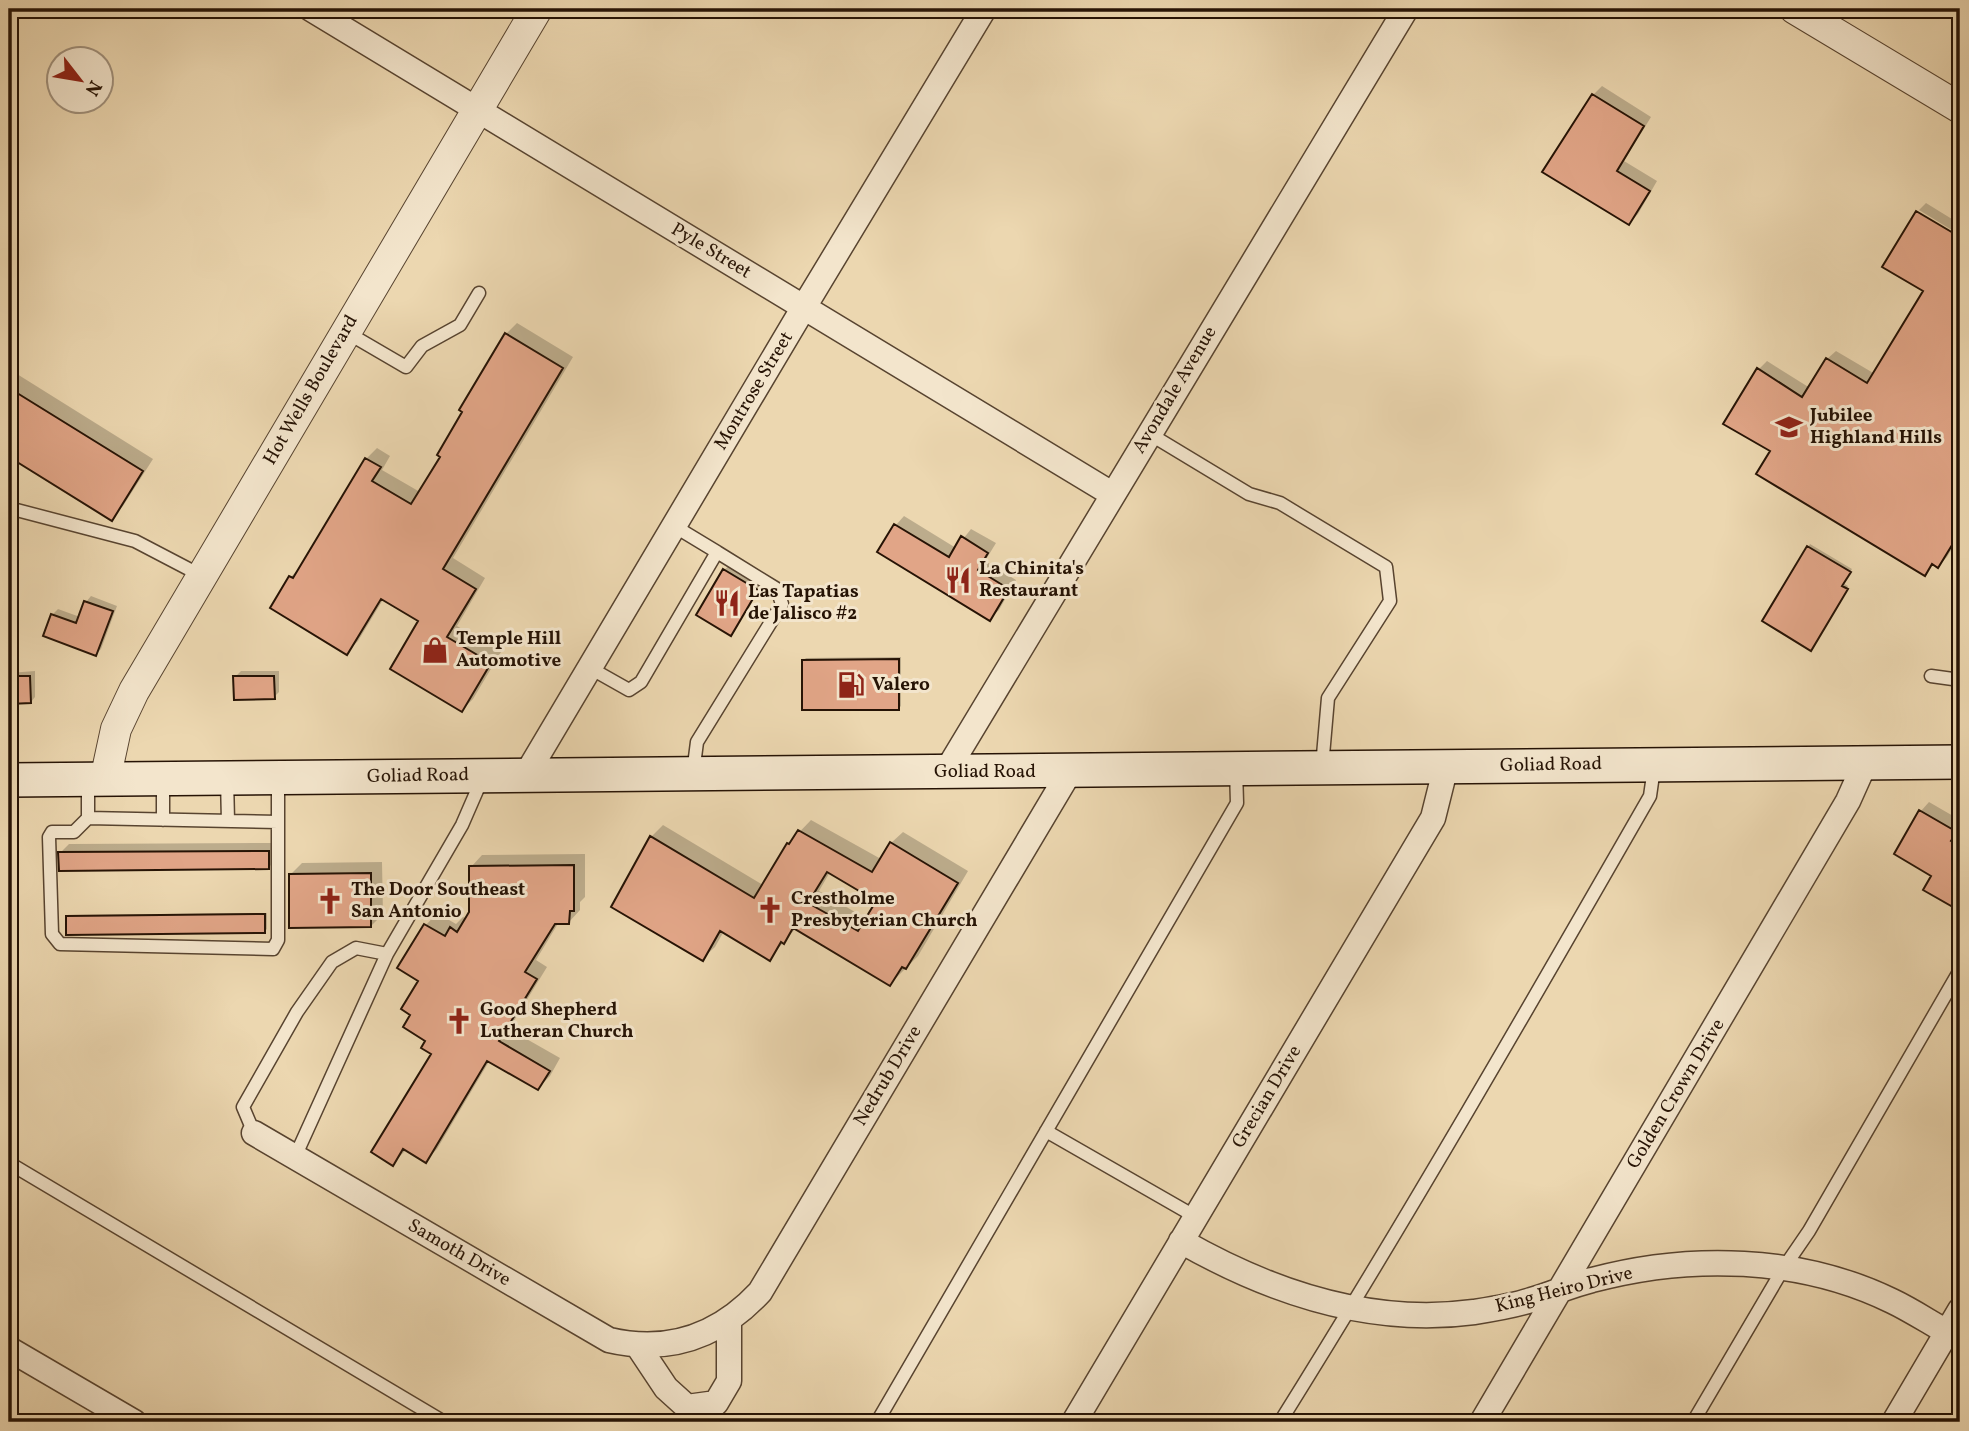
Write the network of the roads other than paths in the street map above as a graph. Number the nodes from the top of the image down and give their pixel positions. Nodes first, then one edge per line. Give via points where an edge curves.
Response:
1 (311, 9) edge
2 (537, 9) edge
3 (984, 9) edge
4 (1406, 9) edge
5 (1795, 9) edge
6 (1960, 108) edge
7 (477, 110) junction
8 (479, 293) dead end
9 (804, 307) junction
10 (345, 332) junction
11 (1148, 433) junction
12 (1111, 494) junction
13 (9, 508) edge
14 (674, 526) junction
15 (717, 552) junction
16 (202, 576) junction
17 (590, 668) junction
18 (1931, 676) dead end
19 (1960, 680) edge
20 (1960, 762) edge
21 (1865, 763) junction
22 (1655, 764) junction
23 (1446, 766) junction
24 (1322, 768) junction
25 (1236, 769) junction
26 (1070, 771) junction
27 (946, 772) junction
28 (693, 774) junction
29 (526, 775) junction
30 (484, 776) junction
31 (228, 778) junction
32 (278, 778) junction
33 (163, 779) junction
34 (9, 780) edge
35 (97, 780) junction
36 (88, 818) junction
37 (163, 820) junction
38 (228, 821) junction
39 (278, 822) junction
40 (387, 954) junction
41 (1960, 970) edge
42 (1046, 1131) junction
43 (254, 1133) joint
44 (295, 1157) junction
45 (9, 1163) edge
46 (1196, 1217) junction
47 (1181, 1241) junction
48 (1783, 1269) junction
49 (1559, 1291) junction
50 (1351, 1308) junction
51 (729, 1320) junction
52 (1956, 1321) edge
53 (672, 1342) joint
54 (638, 1346) junction
55 (9, 1349) edge
56 (687, 1415) edge
57 (134, 1422) edge
58 (444, 1422) edge
59 (877, 1422) edge
60 (1074, 1422) edge
61 (1280, 1422) edge
62 (1482, 1422) edge
63 (1693, 1422) edge
64 (1894, 1422) edge

1 - 7 street, Pyle Street
2 - 7 street, Hot Wells Boulevard
3 - 9 street, Montrose Street
4 - 11 street, Avondale Avenue
5 - 6 street
7 - 9 street, Pyle Street
7 - 10 street, Hot Wells Boulevard
8 - 10 lane via 460,326 422,346 406,367
9 - 12 street, Pyle Street
9 - 14 street, Montrose Street
10 - 16 street, Hot Wells Boulevard
11 - 12 street, Avondale Avenue
11 - 24 lane via 1249,494 1280,503 1386,567 1390,601 1328,698
12 - 27 street, Avondale Avenue
13 - 16 lane via 135,541
14 - 15 lane
14 - 17 street, Montrose Street
15 - 17 lane via 641,682 629,690
15 - 28 lane via 777,589 782,604 696,742
16 - 35 street, Hot Wells Boulevard via 130,701
17 - 29 street, Montrose Street
18 - 19 lane
20 - 21 main road, Goliad Road
21 - 22 main road, Goliad Road
21 - 49 street, Golden Crown Drive via 1849,801
22 - 23 main road, Goliad Road
22 - 50 lane via 1650,796
23 - 24 main road, Goliad Road
23 - 46 street, Grecian Drive via 1433,818
24 - 25 main road, Goliad Road
25 - 26 main road, Goliad Road
25 - 42 lane via 1237,803
26 - 27 main road, Goliad Road
26 - 51 street, Nedrub Drive via 760,1292
27 - 28 main road, Goliad Road
28 - 29 main road, Goliad Road
29 - 30 main road, Goliad Road
30 - 32 main road, Goliad Road
30 - 40 lane via 463,825
31 - 32 main road, Goliad Road
31 - 33 main road, Goliad Road
31 - 38 lane
32 - 39 lane
33 - 35 main road, Goliad Road
33 - 37 lane
34 - 35 main road, Goliad Road
35 - 36 lane
36 - 37 lane
36 - 39 lane via 74,832 52,832 50,837 52,934 60,944 272,948 278,940
37 - 38 lane
38 - 39 lane
40 - 43 lane via 356,948 332,962 297,1012 243,1107
40 - 44 lane
41 - 48 lane
42 - 46 lane
42 - 59 lane
43 - 44 street, Samoth Drive
44 - 54 street, Samoth Drive via 610,1340
45 - 58 lane
46 - 47 street, Grecian Drive
47 - 50 street, King Heiro Drive via 1271,1285
47 - 60 street, Grecian Drive
48 - 49 street, King Heiro Drive via 1710,1263 1663,1265
48 - 52 street, King Heiro Drive via 1847,1284
48 - 63 lane
49 - 50 street, King Heiro Drive via 1473,1312 1433,1315
49 - 62 street, Golden Crown Drive
50 - 61 lane
51 - 53 street, Nedrub Drive via 708,1333
51 - 56 street via 729,1381 716,1403
52 - 64 street
53 - 54 street, Samoth Drive
54 - 56 street
55 - 57 street

